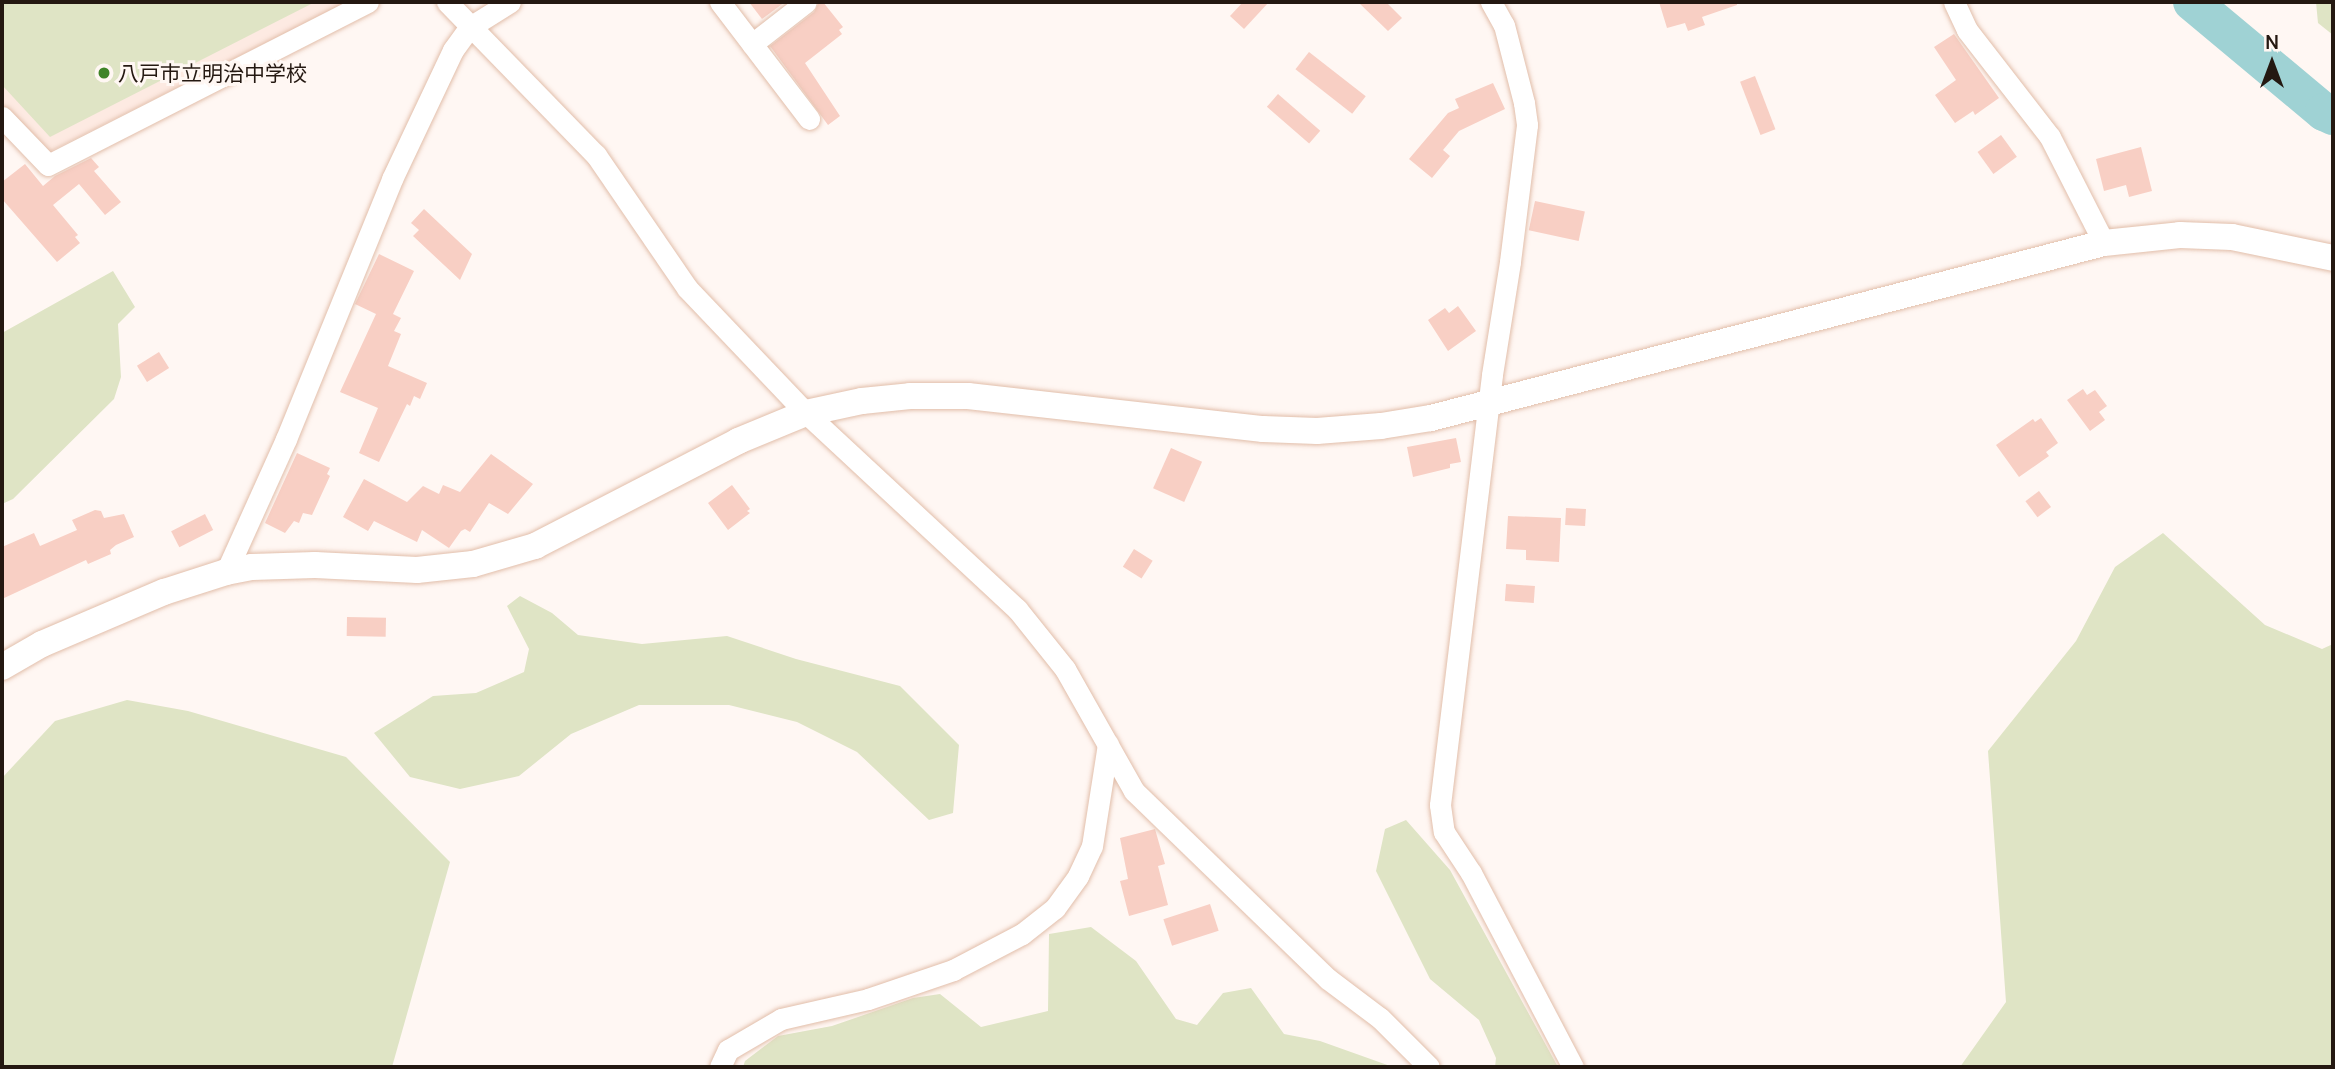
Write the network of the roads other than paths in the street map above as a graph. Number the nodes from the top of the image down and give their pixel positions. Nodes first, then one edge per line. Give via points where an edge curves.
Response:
1 (368, 2) edge
2 (447, 2) edge
3 (510, 2) edge
4 (720, 2) edge
5 (806, 2) edge
6 (1494, 2) edge
7 (1954, 2) edge
8 (470, 27) junction
9 (752, 44) junction
10 (2, 117) edge
11 (809, 119) dead end
12 (2104, 243) junction
13 (2333, 258) edge
14 (1489, 403) junction
15 (806, 413) junction
16 (226, 572) junction
17 (2, 667) edge
18 (1108, 744) junction
19 (720, 1067) edge
20 (1429, 1067) edge
21 (1573, 1067) edge

1 - 10 street via 48,165
2 - 8 street
3 - 8 street
4 - 9 street
5 - 9 street
6 - 14 street via 1504,25 1527,125
7 - 12 street via 1967,30 2050,137
8 - 15 street via 596,155 687,288
8 - 16 street via 453,50 392,179 286,439
9 - 11 street
12 - 13 street via 2180,235 2232,237
12 - 14 street
14 - 15 street via 1418,420 1317,431 1202,424 968,396 886,398
14 - 21 street via 1440,805 1444,832 1471,873
15 - 16 street via 690,464 535,546 473,564 383,570 252,567
15 - 18 street via 1017,609 1065,669
16 - 17 street via 42,644
18 - 19 street via 1092,846 1055,908 1022,934 953,970 868,999 781,1019 728,1050
18 - 20 street via 1134,791 1319,970 1380,1018

